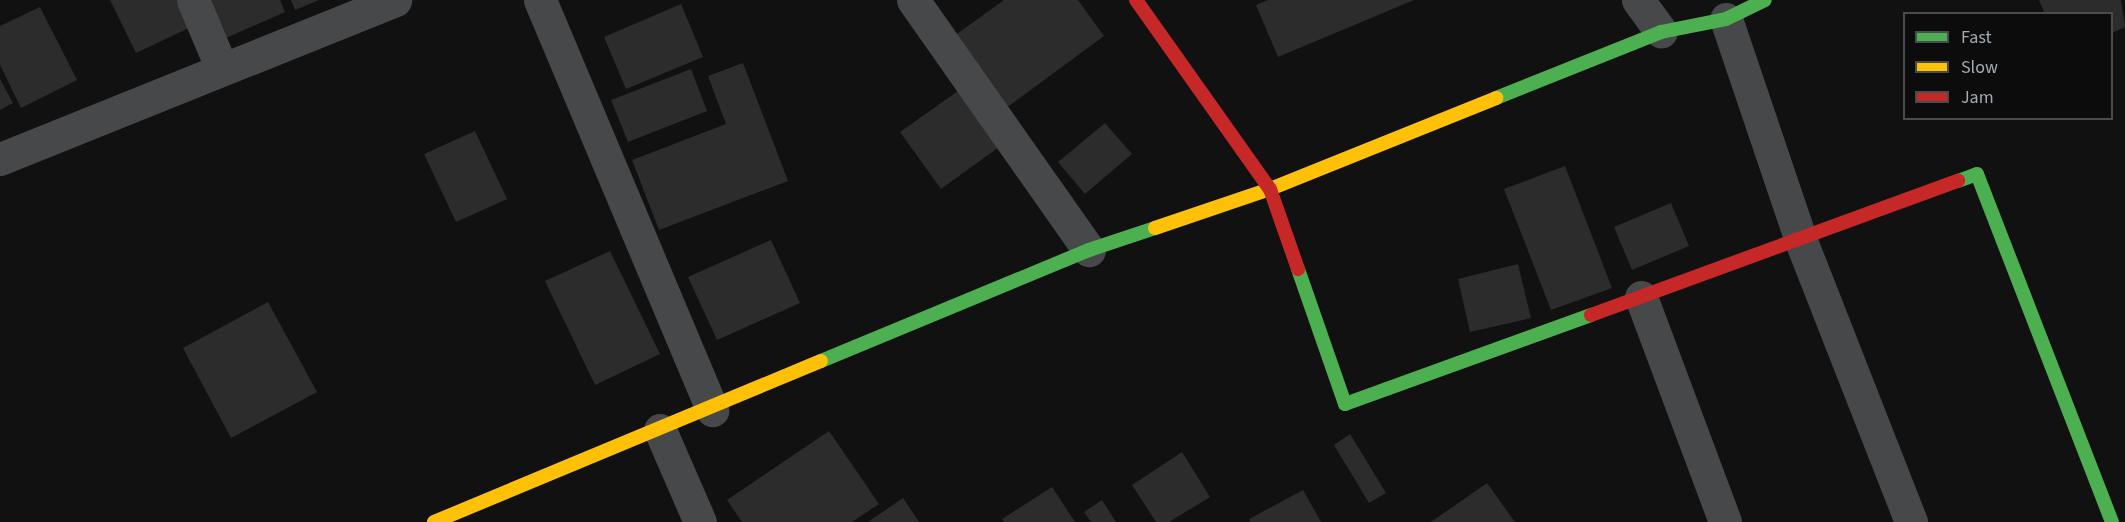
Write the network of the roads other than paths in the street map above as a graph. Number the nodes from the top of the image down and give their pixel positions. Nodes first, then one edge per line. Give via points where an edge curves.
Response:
1 (193, 0) edge
2 (395, 0) edge
3 (540, 0) edge
4 (913, 0) edge
5 (1136, 0) edge
6 (1638, 0) edge
7 (1764, 0) edge
8 (1726, 19) junction
9 (1661, 32) junction
10 (222, 69) junction
11 (0, 159) edge
12 (1270, 189) junction
13 (1801, 241) junction
14 (1089, 250) junction
15 (1641, 297) junction
16 (712, 410) junction
17 (660, 430) junction
18 (434, 522) edge
19 (700, 522) edge
20 (1725, 522) edge
21 (1911, 522) edge
22 (2112, 522) edge

1 - 10 street
2 - 10 street
3 - 16 street
4 - 14 street
5 - 12 street
6 - 9 street
7 - 8 street
8 - 9 street
8 - 13 street
9 - 12 street
10 - 11 street
12 - 14 street
12 - 15 street via 1345,404
13 - 15 street
13 - 21 street
13 - 22 street via 1977,174
14 - 16 street
15 - 20 street
16 - 17 street
17 - 18 street
17 - 19 street

